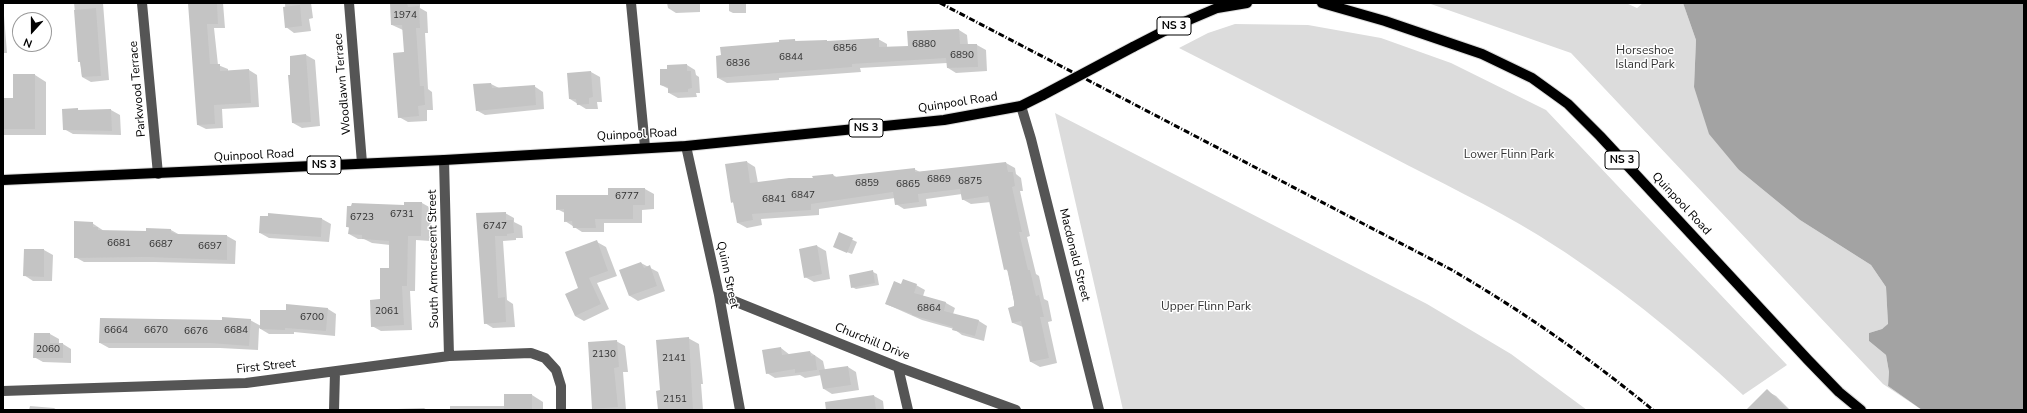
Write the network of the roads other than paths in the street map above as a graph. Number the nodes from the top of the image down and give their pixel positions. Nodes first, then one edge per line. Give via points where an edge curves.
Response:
1 (142, 3) edge
2 (349, 3) edge
3 (631, 3) edge
4 (1247, 3) edge
5 (1322, 3) edge
6 (1216, 5) edge
7 (1021, 106) junction
8 (686, 146) junction
9 (645, 147) junction
10 (444, 160) junction
11 (362, 163) junction
12 (158, 174) junction
13 (3, 180) edge
14 (719, 295) junction
15 (449, 356) junction
16 (898, 366) junction
17 (335, 372) junction
18 (3, 390) edge
19 (334, 410) edge
20 (561, 410) edge
21 (740, 410) edge
22 (908, 410) edge
23 (1016, 410) edge
24 (1099, 410) edge
25 (1861, 410) edge

1 - 12 street, Parkwood Terrace
2 - 11 street, Woodlawn Terrace
3 - 9 street
4 - 6 main road, Quinpool Road / NS 3
5 - 25 main road, Quinpool Road / NS 3 via 1385,20 1482,54 1532,78 1568,104 1808,360 1839,392
6 - 7 main road, Quinpool Road / NS 3, bridge
7 - 8 main road, Quinpool Road / NS 3 via 944,120
7 - 24 street, Macdonald Street via 1032,139
8 - 9 main road, Quinpool Road / NS 3
8 - 14 street, Quinn Street
9 - 10 main road, Quinpool Road / NS 3
10 - 11 main road, Quinpool Road / NS 3
10 - 15 street, South Armcrescent Street
11 - 12 main road, Quinpool Road / NS 3
12 - 13 main road, Quinpool Road / NS 3
14 - 16 street, Churchill Drive
14 - 21 street, Quinn Street
15 - 17 street, First Street
15 - 20 street, First Street via 531,353 545,358 556,370 561,386
16 - 22 street
16 - 23 street, Churchill Drive
17 - 18 street, First Street via 246,383
17 - 19 street

